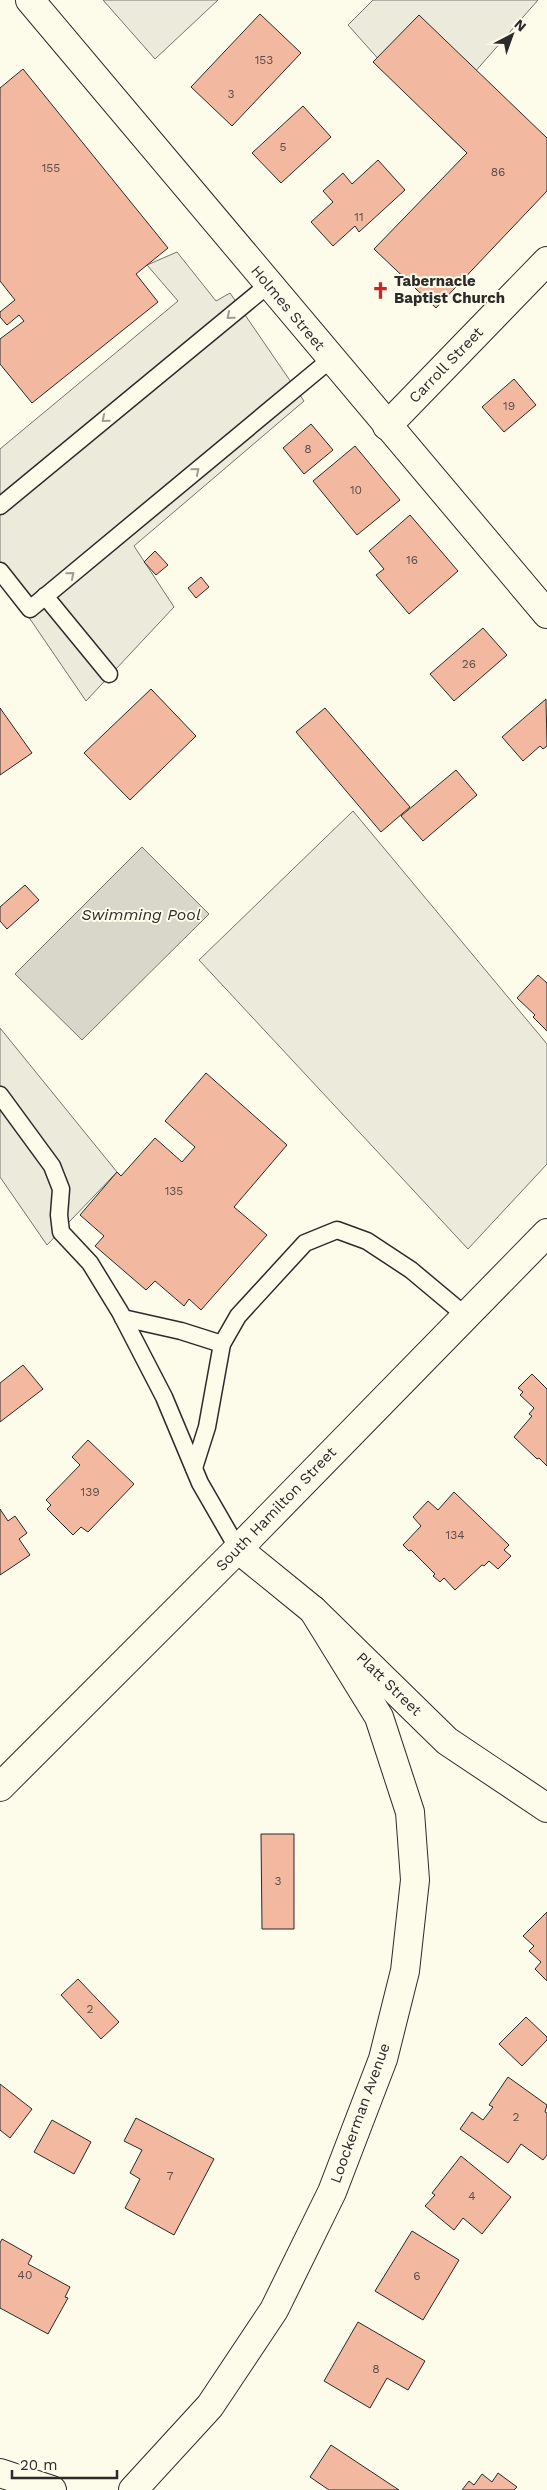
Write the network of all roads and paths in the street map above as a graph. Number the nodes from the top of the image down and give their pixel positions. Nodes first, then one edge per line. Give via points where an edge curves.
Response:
1 (30, 0) edge
2 (547, 261) edge
3 (268, 285) junction
4 (331, 359) junction
5 (387, 426) junction
6 (0, 506) edge
7 (0, 571) edge
8 (45, 596) junction
9 (547, 614) edge
10 (109, 674) dead end
11 (0, 1095) edge
12 (547, 1233) edge
13 (466, 1316) junction
14 (123, 1318) junction
15 (222, 1344) junction
16 (194, 1468) junction
17 (238, 1549) junction
18 (313, 1610) junction
19 (1, 1783) edge
20 (547, 1808) edge
21 (0, 2473) edge
22 (52, 2490) edge
23 (133, 2490) edge

1 - 3 street, Holmes Street
2 - 5 street, Carroll Street
3 - 4 street, Holmes Street
3 -> 6 lane
4 - 5 street, Holmes Street
8 -> 4 lane
5 - 9 street, Holmes Street
7 - 8 lane via 30,609
8 - 10 lane
11 - 14 lane via 52,1166 61,1189 61,1232 90,1263
12 - 13 street, South Hamilton Street
13 - 15 lane via 396,1260 367,1241 337,1230 305,1243 238,1316
13 - 17 street, South Hamilton Street
14 - 15 lane
14 - 16 lane via 164,1397
15 - 16 lane via 207,1427
16 - 17 lane
17 - 18 street, Platt Street
17 - 19 street, South Hamilton Street
18 - 20 street, Platt Street via 447,1741
18 - 23 street, Loockerman Avenue via 379,1716 410,1812 415,1880 406,1971 383,2059 332,2192 274,2310 210,2406
21 - 22 street

